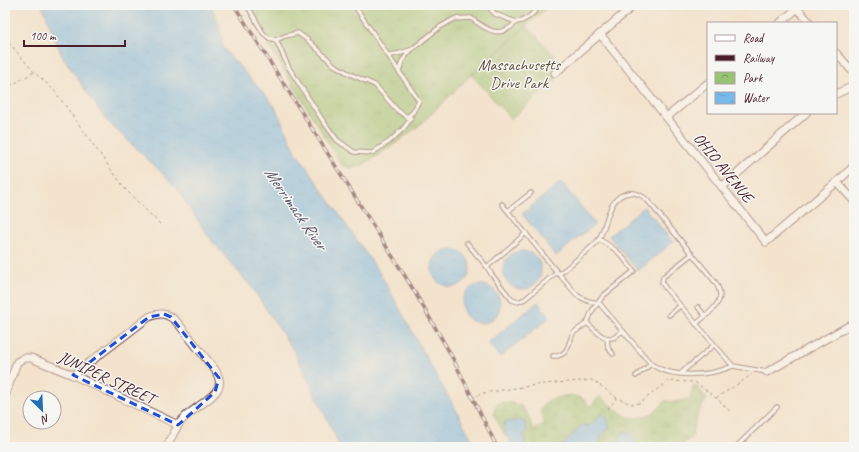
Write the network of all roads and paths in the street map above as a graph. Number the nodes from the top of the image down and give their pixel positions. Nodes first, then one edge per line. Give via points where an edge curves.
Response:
1 (247, 5) edge
2 (354, 5) edge
3 (487, 5) edge
4 (539, 5) edge
5 (634, 5) edge
6 (799, 7) edge
7 (516, 22) junction
8 (781, 22) edge
9 (809, 22) edge
10 (600, 34) junction
11 (5, 38) edge
12 (276, 40) junction
13 (411, 50) junction
14 (837, 54) edge
15 (388, 55) junction
16 (34, 72) junction
17 (399, 72) junction
18 (555, 73) dead end
19 (854, 73) edge
20 (707, 84) edge
21 (854, 85) edge
22 (5, 89) edge
23 (837, 94) edge
24 (805, 114) edge
25 (407, 117) junction
26 (667, 117) junction
27 (854, 166) edge
28 (837, 182) junction
29 (722, 187) junction
30 (531, 193) dead end
31 (854, 201) edge
32 (502, 204) dead end
33 (508, 211) junction
34 (162, 226) dead end
35 (526, 233) junction
36 (599, 239) junction
37 (467, 243) dead end
38 (692, 254) junction
39 (487, 266) junction
40 (558, 273) junction
41 (599, 302) junction
42 (680, 306) junction
43 (698, 307) dead end
44 (669, 315) dead end
45 (706, 316) junction
46 (587, 323) junction
47 (854, 323) edge
48 (696, 324) junction
49 (623, 330) junction
50 (607, 338) junction
51 (714, 345) junction
52 (613, 354) dead end
53 (553, 356) dead end
54 (651, 364) junction
55 (733, 366) junction
56 (767, 372) junction
57 (681, 373) junction
58 (73, 375) junction
59 (636, 376) dead end
60 (5, 396) edge
61 (472, 398) dead end
62 (617, 398) junction
63 (716, 398) junction
64 (777, 407) dead end
65 (608, 409) dead end
66 (730, 411) dead end
67 (178, 425) junction
68 (167, 447) edge
69 (736, 447) edge

1 - 12 lane via 263,33
2 - 15 lane
3 - 7 lane via 495,14
4 - 7 lane via 530,16
5 - 10 street
6 - 8 street
6 - 9 street
7 - 13 lane via 511,28 497,33 485,29 471,18 454,19
10 - 18 street
10 - 26 street, OHIO AVENUE
11 - 16 path
12 - 25 lane via 298,33 334,65 374,85
12 - 25 lane via 289,68 323,121 337,140 354,152 372,153 404,128 411,118
13 - 15 lane
13 - 17 lane via 402,61
14 - 19 street
15 - 17 lane
16 - 22 path
16 - 34 path via 54,90 126,190
17 - 25 lane via 418,101 413,112
20 - 26 street
21 - 23 street
24 - 29 street
26 - 29 street, OHIO AVENUE
27 - 28 street
28 - 29 street, OHIO AVENUE via 766,242
28 - 31 street
30 - 33 lane
32 - 33 lane
33 - 35 lane
35 - 39 lane
35 - 40 lane
36 - 38 lane via 612,205 617,199 623,194 638,194 644,197
36 - 40 lane
36 - 41 lane via 621,255 634,271
37 - 39 lane
38 - 42 lane via 663,277 662,283
38 - 45 lane via 719,290 718,303
39 - 40 lane via 512,300 518,302 525,300
40 - 41 lane via 578,296 588,301
41 - 46 lane
41 - 49 lane
42 - 44 lane
42 - 48 lane
43 - 45 lane
45 - 48 lane
46 - 50 lane
46 - 53 lane via 573,333 564,353
47 - 56 street
48 - 51 lane
49 - 50 lane via 614,337
49 - 54 lane
50 - 52 lane via 608,348
51 - 55 lane
51 - 57 lane
54 - 57 lane via 666,371
54 - 59 lane
55 - 56 lane
55 - 57 lane via 717,372
56 - 63 path via 750,376
58 - 60 street, JUNIPER STREET via 31,358 24,358 17,362
58 - 67 street, JUNIPER STREET
58 - 67 street via 149,317 164,314 171,317 219,378 219,386 215,392
61 - 62 path via 483,393 528,386 592,380
62 - 63 path via 631,404 640,403 668,381 695,382
62 - 65 path
63 - 66 path
64 - 69 lane
67 - 68 street

